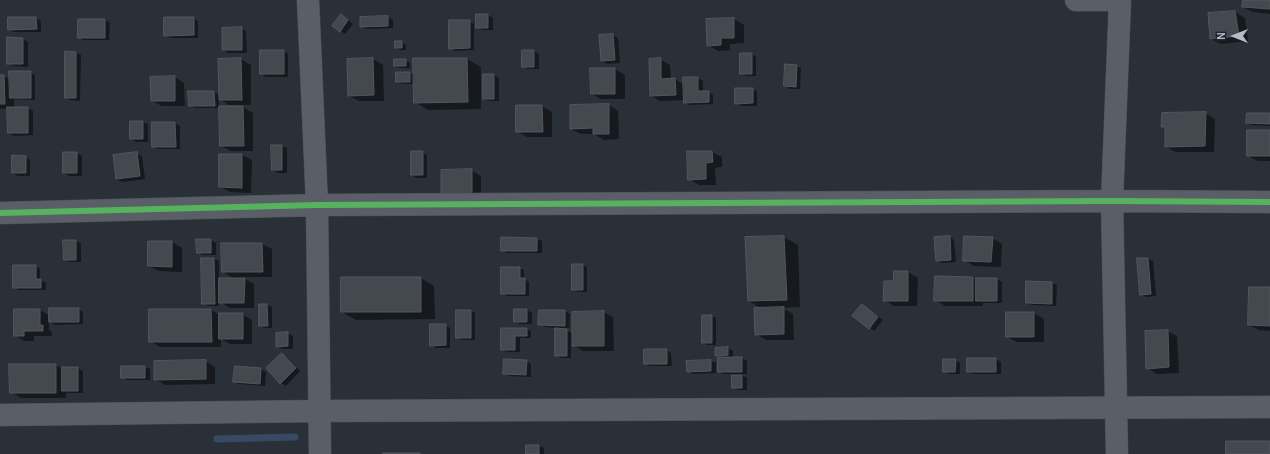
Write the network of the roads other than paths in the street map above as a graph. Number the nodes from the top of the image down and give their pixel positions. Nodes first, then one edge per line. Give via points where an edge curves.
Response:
1 (308, 0) edge
2 (1076, 0) edge
3 (1120, 0) edge
4 (1112, 200) junction
5 (1270, 202) edge
6 (317, 205) junction
7 (0, 213) edge
8 (1116, 406) junction
9 (1270, 407) edge
10 (319, 410) junction
11 (0, 415) edge
12 (320, 454) edge
13 (1117, 454) edge

1 - 6 street
2 - 3 street
3 - 4 street
4 - 5 street
4 - 6 street
4 - 8 street
6 - 7 street
6 - 10 street
8 - 9 street
8 - 10 street
8 - 13 street
10 - 11 street
10 - 12 street

